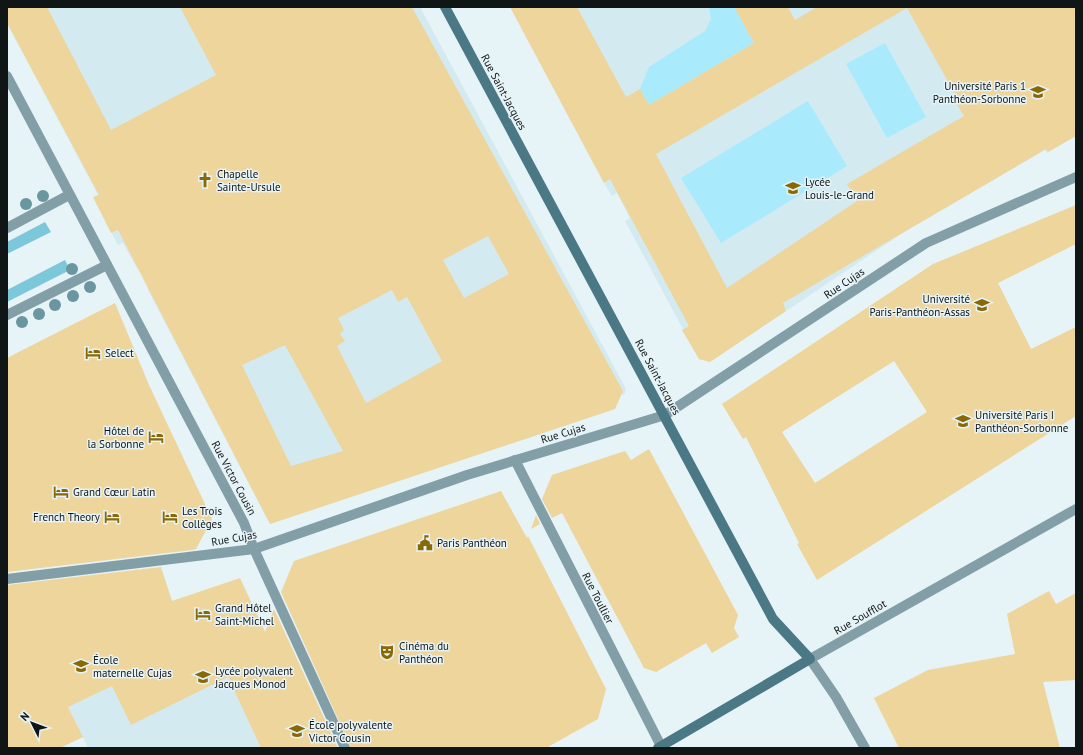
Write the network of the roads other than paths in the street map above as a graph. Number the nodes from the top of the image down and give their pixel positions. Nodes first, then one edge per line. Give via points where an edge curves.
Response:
1 (445, 7) edge
2 (7, 76) edge
3 (1076, 177) edge
4 (70, 195) junction
5 (7, 228) edge
6 (107, 265) junction
7 (7, 315) edge
8 (665, 415) junction
9 (515, 460) junction
10 (1076, 509) edge
11 (254, 549) junction
12 (7, 579) edge
13 (810, 659) junction
14 (661, 747) edge
15 (345, 748) edge
16 (865, 748) edge

1 - 8 main road, Rue Saint-Jacques
2 - 4 street, Rue Victor Cousin
3 - 8 street, Rue Cujas via 926,243
4 - 5 street
4 - 6 street, Rue Victor Cousin
6 - 7 street
6 - 11 street, Rue Victor Cousin via 244,522
8 - 9 street, Rue Cujas
8 - 13 main road, Rue Saint-Jacques via 732,545 774,619
9 - 11 street, Rue Cujas via 467,474
9 - 14 street, Rue Toullier
10 - 13 street, Rue Soufflot
11 - 12 street, Rue Cujas
11 - 15 street, Rue Victor Cousin
13 - 14 main road, Rue Soufflot
13 - 16 street, Rue Saint-Jacques via 836,697

